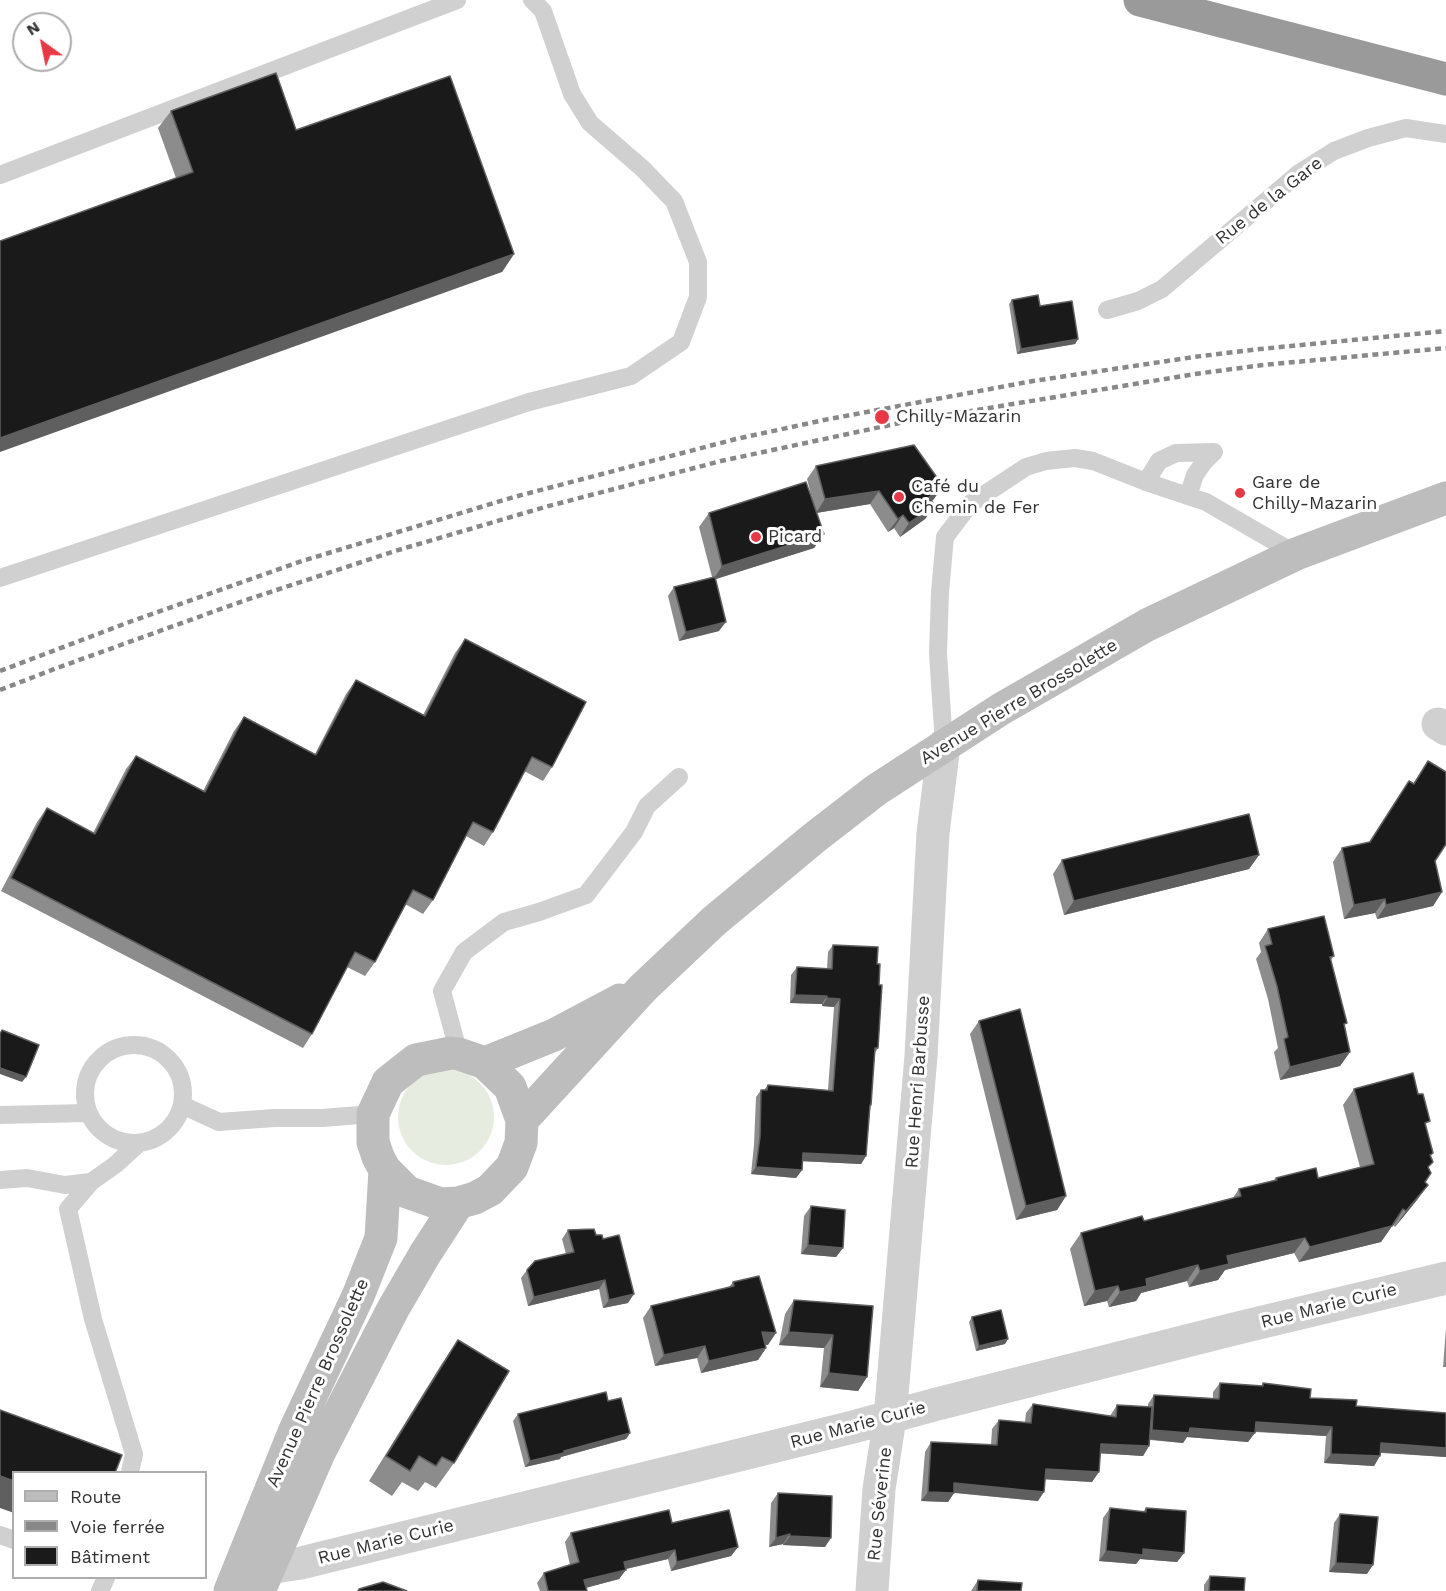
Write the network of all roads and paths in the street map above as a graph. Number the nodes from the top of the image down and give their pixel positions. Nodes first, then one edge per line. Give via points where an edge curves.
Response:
1 (458, 0) edge
2 (532, 0) edge
3 (1140, 0) edge
4 (1446, 79) edge
5 (1446, 134) edge
6 (0, 175) edge
7 (1107, 310) dead end
8 (1146, 482) junction
9 (1188, 496) junction
10 (1446, 498) edge
11 (1296, 554) junction
12 (0, 578) edge
13 (944, 745) junction
14 (679, 777) dead end
15 (643, 988) junction
16 (472, 1059) junction
17 (182, 1105) junction
18 (88, 1113) junction
19 (373, 1114) junction
20 (0, 1115) edge
21 (522, 1120) junction
22 (138, 1144) junction
23 (385, 1170) junction
24 (0, 1180) edge
25 (91, 1182) junction
26 (458, 1203) junction
27 (1446, 1278) edge
28 (890, 1418) junction
29 (130, 1471) edge
30 (264, 1579) edge
31 (230, 1591) edge
32 (872, 1591) edge

1 - 6 lane
2 - 12 lane via 543,11 572,94 590,123 674,201 698,262 698,297 681,342 631,376 529,402
3 - 4 highway
5 - 7 lane, Rue de la Gare via 1406,128 1334,151 1299,173 1162,289
8 - 9 lane
8 - 9 lane via 1159,462 1176,453 1214,452 1195,475
8 - 13 lane via 1093,461 1046,461 1026,467 970,504 945,537 938,652
9 - 11 lane via 1206,502
10 - 11 main road, Avenue Pierre Brossolette
11 - 13 main road, Avenue Pierre Brossolette via 1147,625
13 - 15 main road, Avenue Pierre Brossolette via 814,838 714,921
13 - 28 street, Rue Henri Barbusse via 933,833 921,1056
14 - 16 lane via 647,806 634,832 586,895 504,922 464,952 442,991
15 - 16 main road, Avenue Pierre Brossolette via 554,1035
15 - 21 main road, Avenue Pierre Brossolette
16 - 19 main road, Avenue Pierre Brossolette via 451,1053 416,1060 388,1082
16 - 21 main road, Avenue Pierre Brossolette via 510,1087
17 - 18 lane via 182,1082 172,1062 160,1052 130,1044 114,1048 91,1068 85,1083
17 - 19 lane via 219,1122
17 - 22 lane via 166,1132
18 - 20 lane
18 - 22 lane via 108,1137
19 - 23 main road, Avenue Pierre Brossolette via 373,1142
21 - 26 main road, Avenue Pierre Brossolette via 521,1143 512,1167 490,1190
22 - 25 lane
23 - 26 main road, Avenue Pierre Brossolette via 407,1192 441,1204
23 - 31 main road, Avenue Pierre Brossolette via 381,1239 295,1430
24 - 25 lane via 27,1178 65,1185
25 - 29 lane via 68,1209 93,1319 134,1454
26 - 30 main road, Avenue Pierre Brossolette via 393,1309 319,1453
27 - 28 street, Rue Marie Curie
28 - 30 street, Rue Marie Curie via 301,1563
28 - 32 street, Rue Séverine via 879,1489

